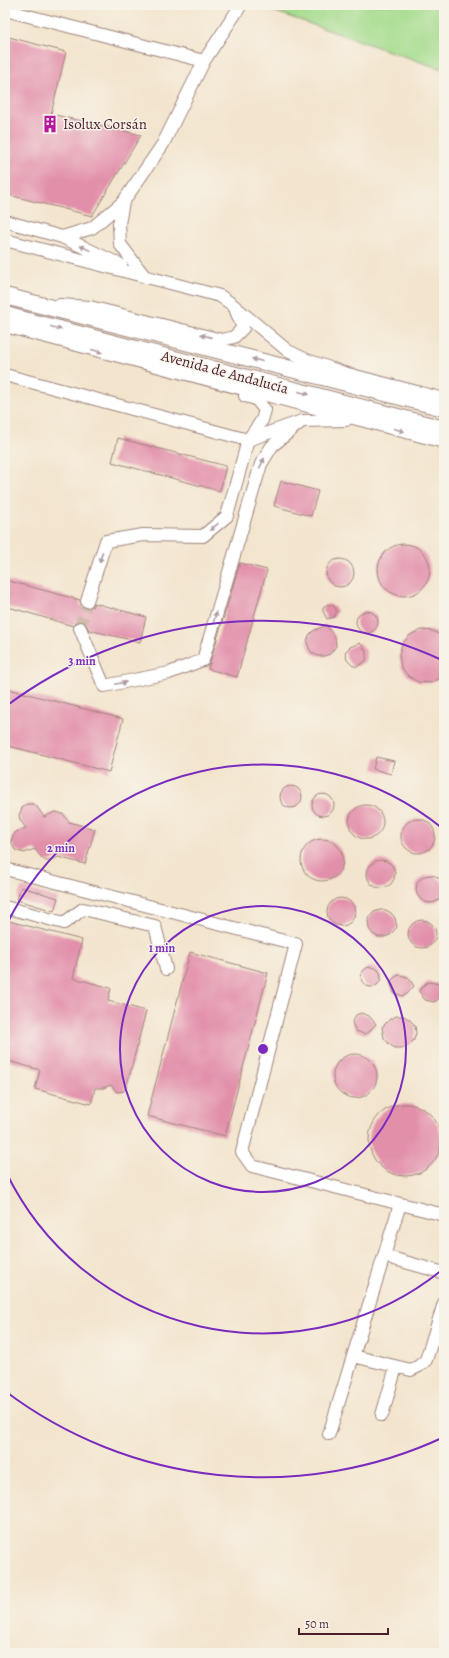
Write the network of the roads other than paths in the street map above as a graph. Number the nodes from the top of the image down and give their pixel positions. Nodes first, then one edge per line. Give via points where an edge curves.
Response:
1 (241, 5) edge
2 (5, 10) edge
3 (204, 61) junction
4 (124, 202) junction
5 (5, 222) edge
6 (62, 237) junction
7 (5, 240) edge
8 (145, 277) junction
9 (5, 296) edge
10 (31, 303) junction
11 (233, 305) junction
12 (5, 315) edge
13 (5, 326) edge
14 (344, 373) junction
15 (5, 375) edge
16 (191, 376) junction
17 (390, 394) junction
18 (444, 399) edge
19 (444, 408) edge
20 (362, 420) junction
21 (302, 421) junction
22 (444, 429) edge
23 (248, 440) junction
24 (444, 442) edge
25 (87, 601) tunnel mouth
26 (80, 628) tunnel mouth
27 (5, 869) edge
28 (5, 907) edge
29 (166, 969) dead end
30 (400, 1204) junction
31 (444, 1215) edge
32 (384, 1256) junction
33 (444, 1273) edge
34 (444, 1303) edge
35 (354, 1356) junction
36 (396, 1367) junction
37 (382, 1415) dead end
38 (329, 1434) dead end

1 - 3 street
2 - 3 street
3 - 4 street via 163,144
4 - 6 street via 92,228
4 - 8 street via 119,224 120,244
5 - 6 street
8 -> 6 street
7 - 8 street
8 - 11 street via 220,296
9 - 10 main road, Avenida de Andalucía
11 -> 10 street via 243,328 234,337 222,340 90,307
17 -> 10 main road, Avenida de Andalucía
11 - 14 street via 288,351
12 -> 22 main road, Avenida de Andalucía
13 -> 16 street
14 - 17 street
14 - 18 street
15 - 23 street
16 - 20 street
16 - 23 street via 256,399 265,410 262,420
17 - 19 main road, Avenida de Andalucía
20 - 21 street
20 -> 24 street
21 - 23 street
26 -> 21 street via 104,686 169,673 203,660 260,464 272,446
23 -> 25 street via 227,516 203,536 143,535 106,541
27 - 30 street via 296,944 242,1152 252,1166
28 - 29 street via 64,923 82,909 155,926
30 - 31 street
30 - 32 street
32 - 33 street
32 - 35 street
34 - 36 street via 426,1360 411,1370
35 - 36 street
35 - 38 street
36 - 37 street

